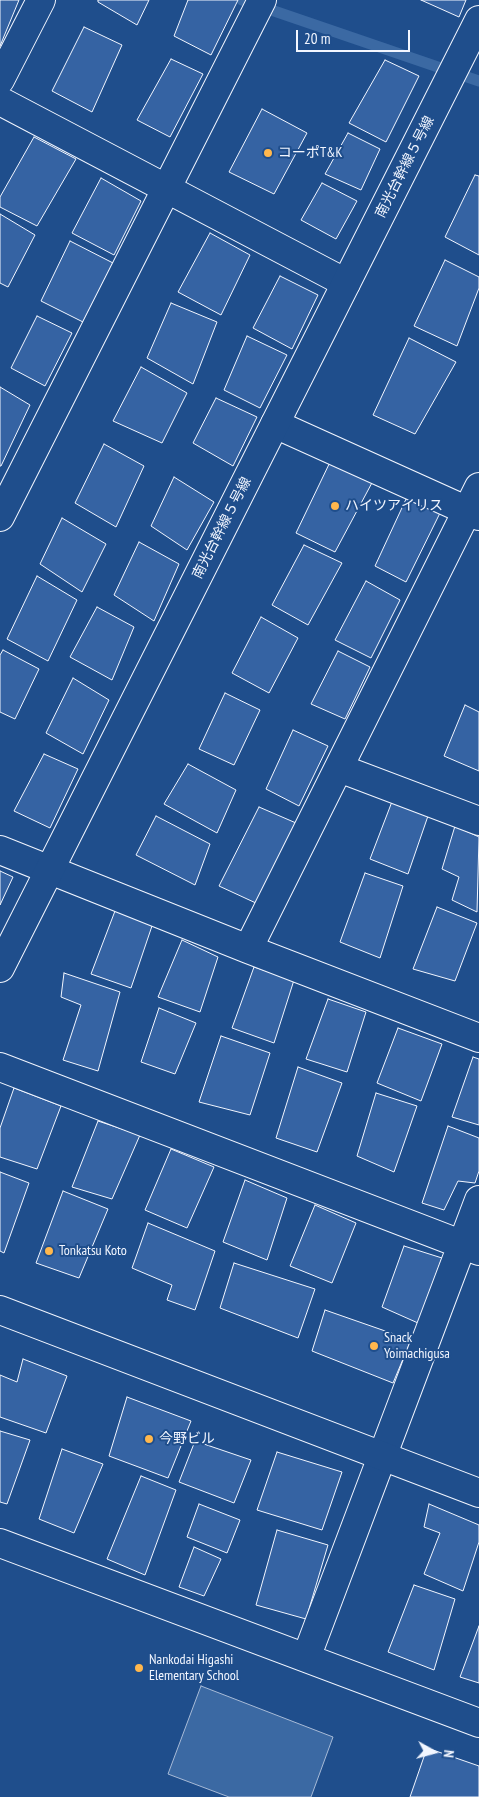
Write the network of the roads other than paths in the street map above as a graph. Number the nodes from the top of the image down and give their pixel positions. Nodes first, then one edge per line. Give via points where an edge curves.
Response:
1 (41, 0) edge
2 (258, 9) edge
3 (479, 20) edge
4 (0, 80) edge
5 (0, 101) edge
6 (167, 189) junction
7 (346, 284) junction
8 (275, 424) junction
9 (475, 505) edge
10 (0, 517) edge
11 (339, 768) junction
12 (479, 821) edge
13 (0, 850) edge
14 (50, 869) junction
15 (248, 949) junction
16 (0, 968) edge
17 (479, 1038) edge
18 (0, 1067) edge
19 (479, 1200) edge
20 (471, 1248) edge
21 (0, 1310) edge
22 (382, 1457) junction
23 (479, 1493) edge
24 (0, 1543) edge
25 (306, 1658) junction
26 (479, 1723) edge

1 - 4 street
2 - 6 street
3 - 7 street, 南光台幹線５号線
5 - 6 street
6 - 7 street
6 - 10 street
7 - 8 street, 南光台幹線５号線
8 - 9 street
8 - 14 street, 南光台幹線５号線
9 - 11 street
11 - 12 street
11 - 15 street
13 - 14 street
14 - 15 street
14 - 16 street, 南光台幹線５号線
15 - 17 street
18 - 20 street
19 - 20 street
20 - 22 street
21 - 22 street
22 - 23 street
22 - 25 street
24 - 25 street
25 - 26 street

